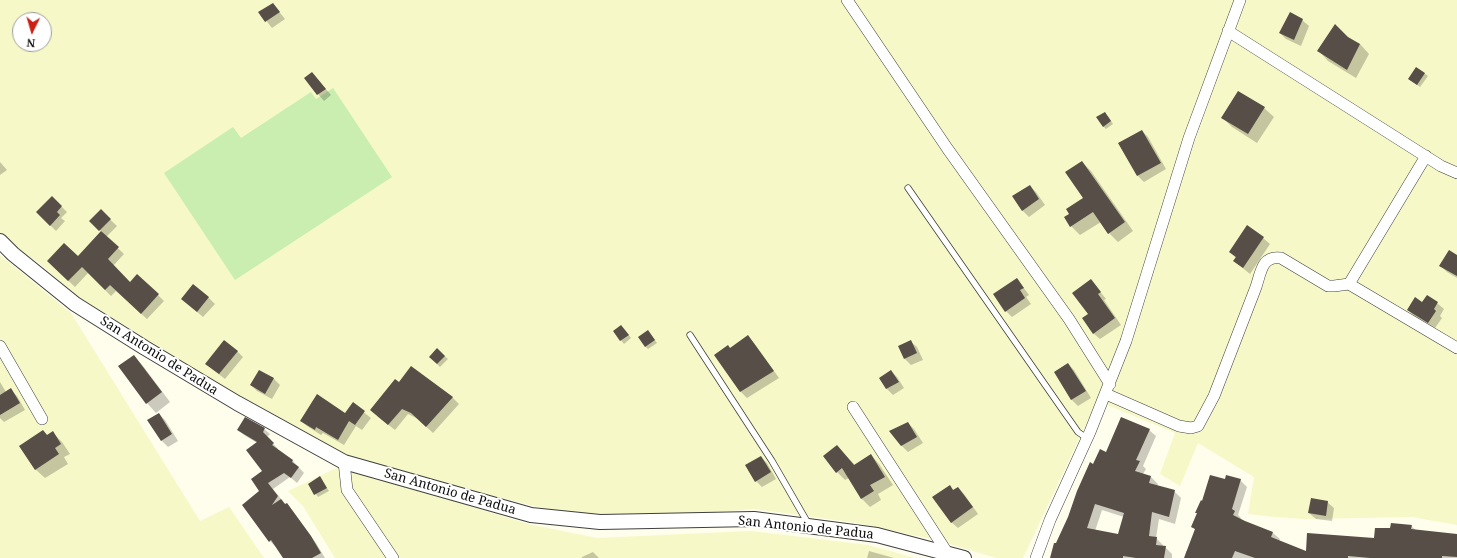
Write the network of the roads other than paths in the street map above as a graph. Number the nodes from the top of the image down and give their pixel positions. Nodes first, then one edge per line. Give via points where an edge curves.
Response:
1 (847, 0) edge
2 (1240, 0) edge
3 (1228, 31) junction
4 (1426, 156) junction
5 (1457, 172) edge
6 (908, 188) dead end
7 (0, 241) edge
8 (1349, 284) junction
9 (690, 335) dead end
10 (0, 346) edge
11 (1457, 348) edge
12 (1108, 389) junction
13 (854, 407) dead end
14 (42, 419) dead end
15 (1088, 438) junction
16 (344, 462) junction
17 (810, 527) junction
18 (948, 554) junction
19 (393, 558) edge
20 (964, 558) edge
21 (1036, 558) edge

1 - 12 street via 947,148 1069,319
2 - 3 street
3 - 4 street
3 - 12 street via 1189,138 1126,341
4 - 5 street via 1441,166
4 - 8 street
6 - 15 lane via 1078,432
7 - 16 street, San Antonio de Padua via 75,304 237,404
8 - 11 street
8 - 12 street via 1328,286 1281,258 1275,256 1268,259 1214,396 1198,426 1179,426
9 - 17 lane via 772,461
10 - 14 street
12 - 15 street
13 - 18 street
15 - 21 street via 1050,520
16 - 17 street, San Antonio de Padua via 531,515 600,522 754,519
16 - 19 street via 347,490
17 - 18 street, San Antonio de Padua via 877,535
18 - 20 street, San Antonio de Padua

